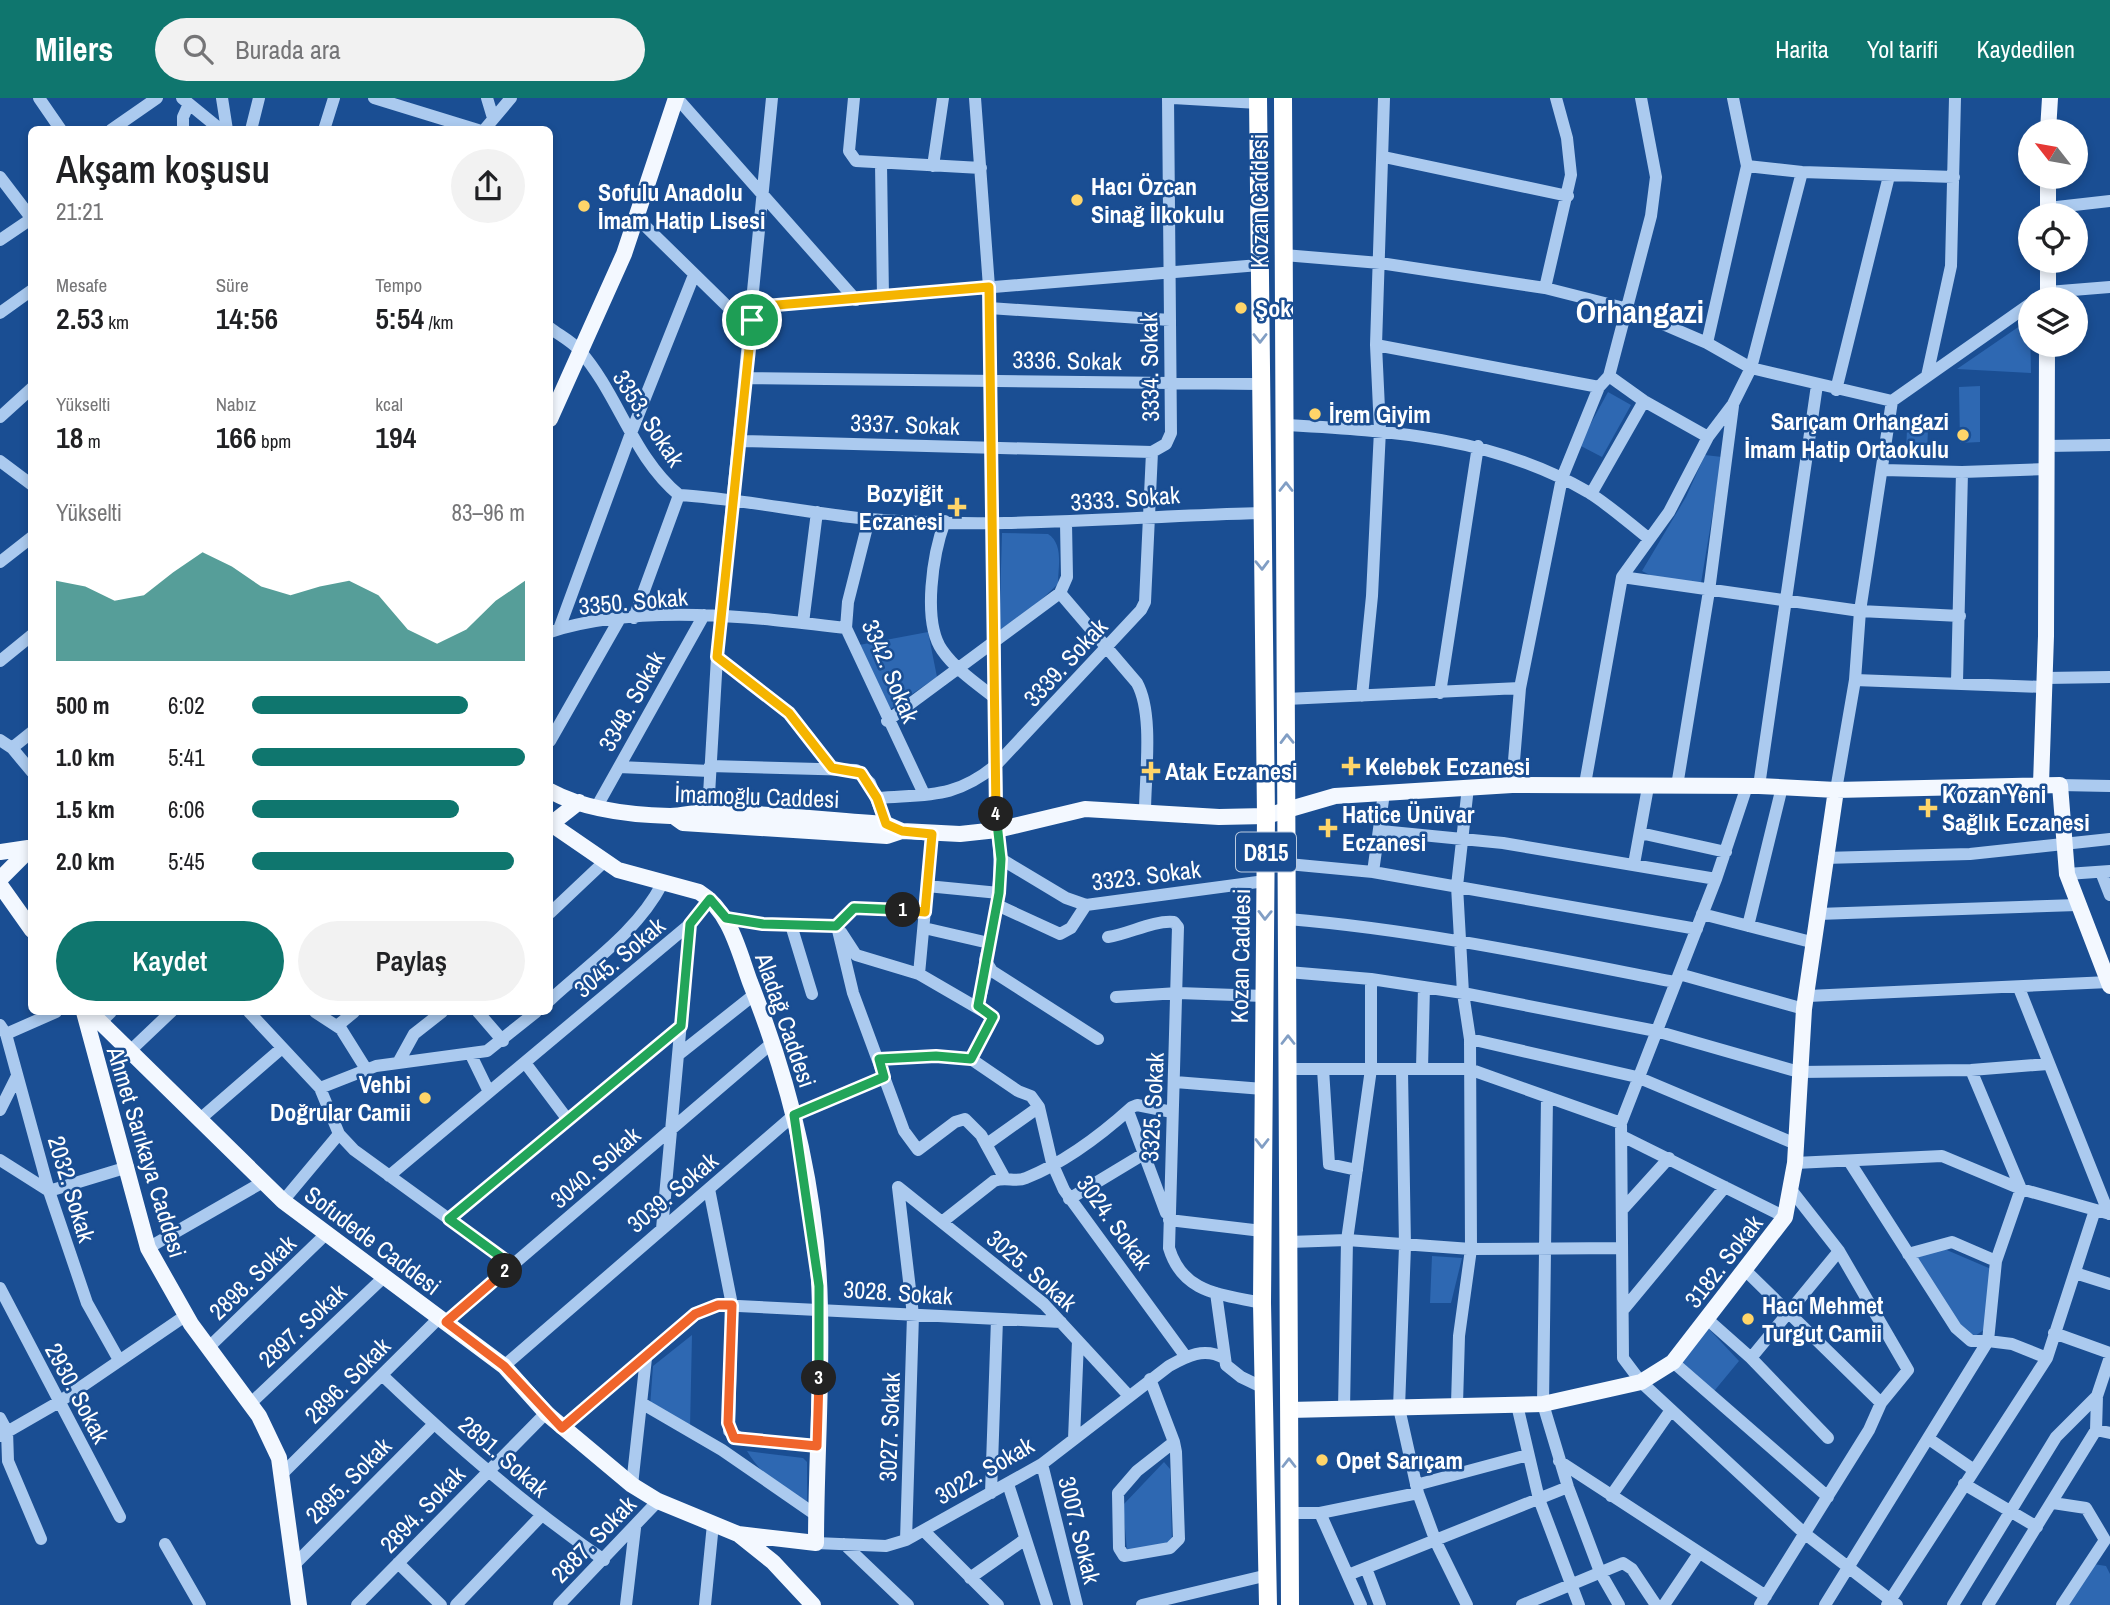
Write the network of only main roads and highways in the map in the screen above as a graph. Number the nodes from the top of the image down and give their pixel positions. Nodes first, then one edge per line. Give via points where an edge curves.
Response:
1 (677, 98) edge
2 (1283, 98) edge
3 (2050, 98) edge
4 (1258, 101) edge
5 (2049, 119) edge
6 (2047, 357) edge
7 (553, 412) edge
8 (2041, 784) junction
9 (1836, 790) junction
10 (553, 793) edge
11 (579, 802) junction
12 (1288, 809) junction
13 (673, 816) junction
14 (1266, 816) junction
15 (553, 823) edge
16 (553, 827) edge
17 (902, 831) junction
18 (28, 847) edge
19 (28, 850) edge
20 (0, 852) edge
21 (0, 879) edge
22 (0, 885) edge
23 (28, 924) edge
24 (2109, 984) edge
25 (85, 1015) edge
26 (102, 1015) edge
27 (1289, 1410) junction
28 (738, 1534) junction
29 (816, 1543) joint
30 (299, 1605) edge
31 (813, 1605) edge
32 (1268, 1605) edge
33 (1290, 1605) edge

1 - 7 main road via 624,254
12 -> 2 highway, Kozan Caddesi / D815
3 - 5 main road
4 -> 14 highway, Kozan Caddesi / D815
6 - 8 main road
8 - 9 main road, İmamoğlu Caddesi
8 - 24 main road, İmamoğlu Caddesi via 2060,785 2067,874
9 - 12 main road, İmamoğlu Caddesi via 1512,785 1335,796
9 - 27 main road, 3182. Sokak via 1806,1002 1795,1163 1785,1217 1673,1362 1641,1382 1543,1404
10 - 11 main road, İmamoğlu Caddesi
11 - 13 main road, İmamoğlu Caddesi
11 - 15 main road
12 - 14 main road, İmamoğlu Caddesi
27 -> 12 highway, Kozan Caddesi / D815
13 - 17 main road, İmamoğlu Caddesi via 708,812 886,824
13 - 17 main road via 683,823 819,832 887,836
14 - 17 main road, İmamoğlu Caddesi via 1084,809 997,830
14 -> 32 highway, Kozan Caddesi / D815 via 1262,1303
16 - 29 main road, Aladağ Caddesi via 604,862 710,899 726,918 755,994 794,1115 808,1197 820,1308
18 - 20 main road
19 - 21 main road
22 - 23 main road
25 - 30 main road, Ahmet Sarıkaya Caddesi via 148,1248 185,1316 251,1403 284,1472
26 - 28 main road, Sofudede Caddesi via 131,1050 283,1201 504,1366 562,1428 632,1485 658,1501
33 -> 27 highway, Kozan Caddesi / D815
28 - 29 main road, 3022. Sokak
28 - 31 main road, Sofudede Caddesi via 773,1562

